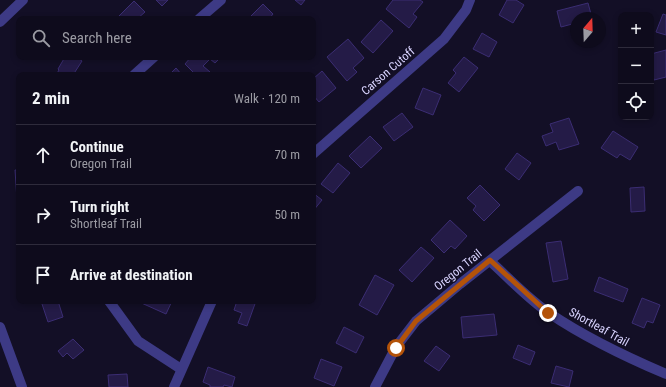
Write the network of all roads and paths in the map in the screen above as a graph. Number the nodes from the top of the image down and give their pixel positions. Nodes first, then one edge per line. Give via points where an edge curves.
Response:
1 (23, 0) edge
2 (221, 0) edge
3 (470, 0) edge
4 (202, 16) edge
5 (0, 22) edge
6 (151, 60) edge
7 (137, 72) edge
8 (316, 151) edge
9 (578, 191) dead end
10 (490, 260) junction
11 (111, 304) edge
12 (211, 304) edge
13 (0, 327) edge
14 (181, 369) junction
15 (666, 374) edge
16 (22, 387) edge
17 (174, 387) edge
18 (374, 387) edge

1 - 5 street
2 - 4 street
3 - 8 street, Carson Cutoff via 466,10 444,39
6 - 7 street
9 - 10 street, Oregon Trail
10 - 15 street, Shortleaf Trail via 548,313 630,359
10 - 18 street, Oregon Trail via 416,321 396,348
11 - 14 street via 138,341
12 - 14 street
13 - 16 street
14 - 17 street

